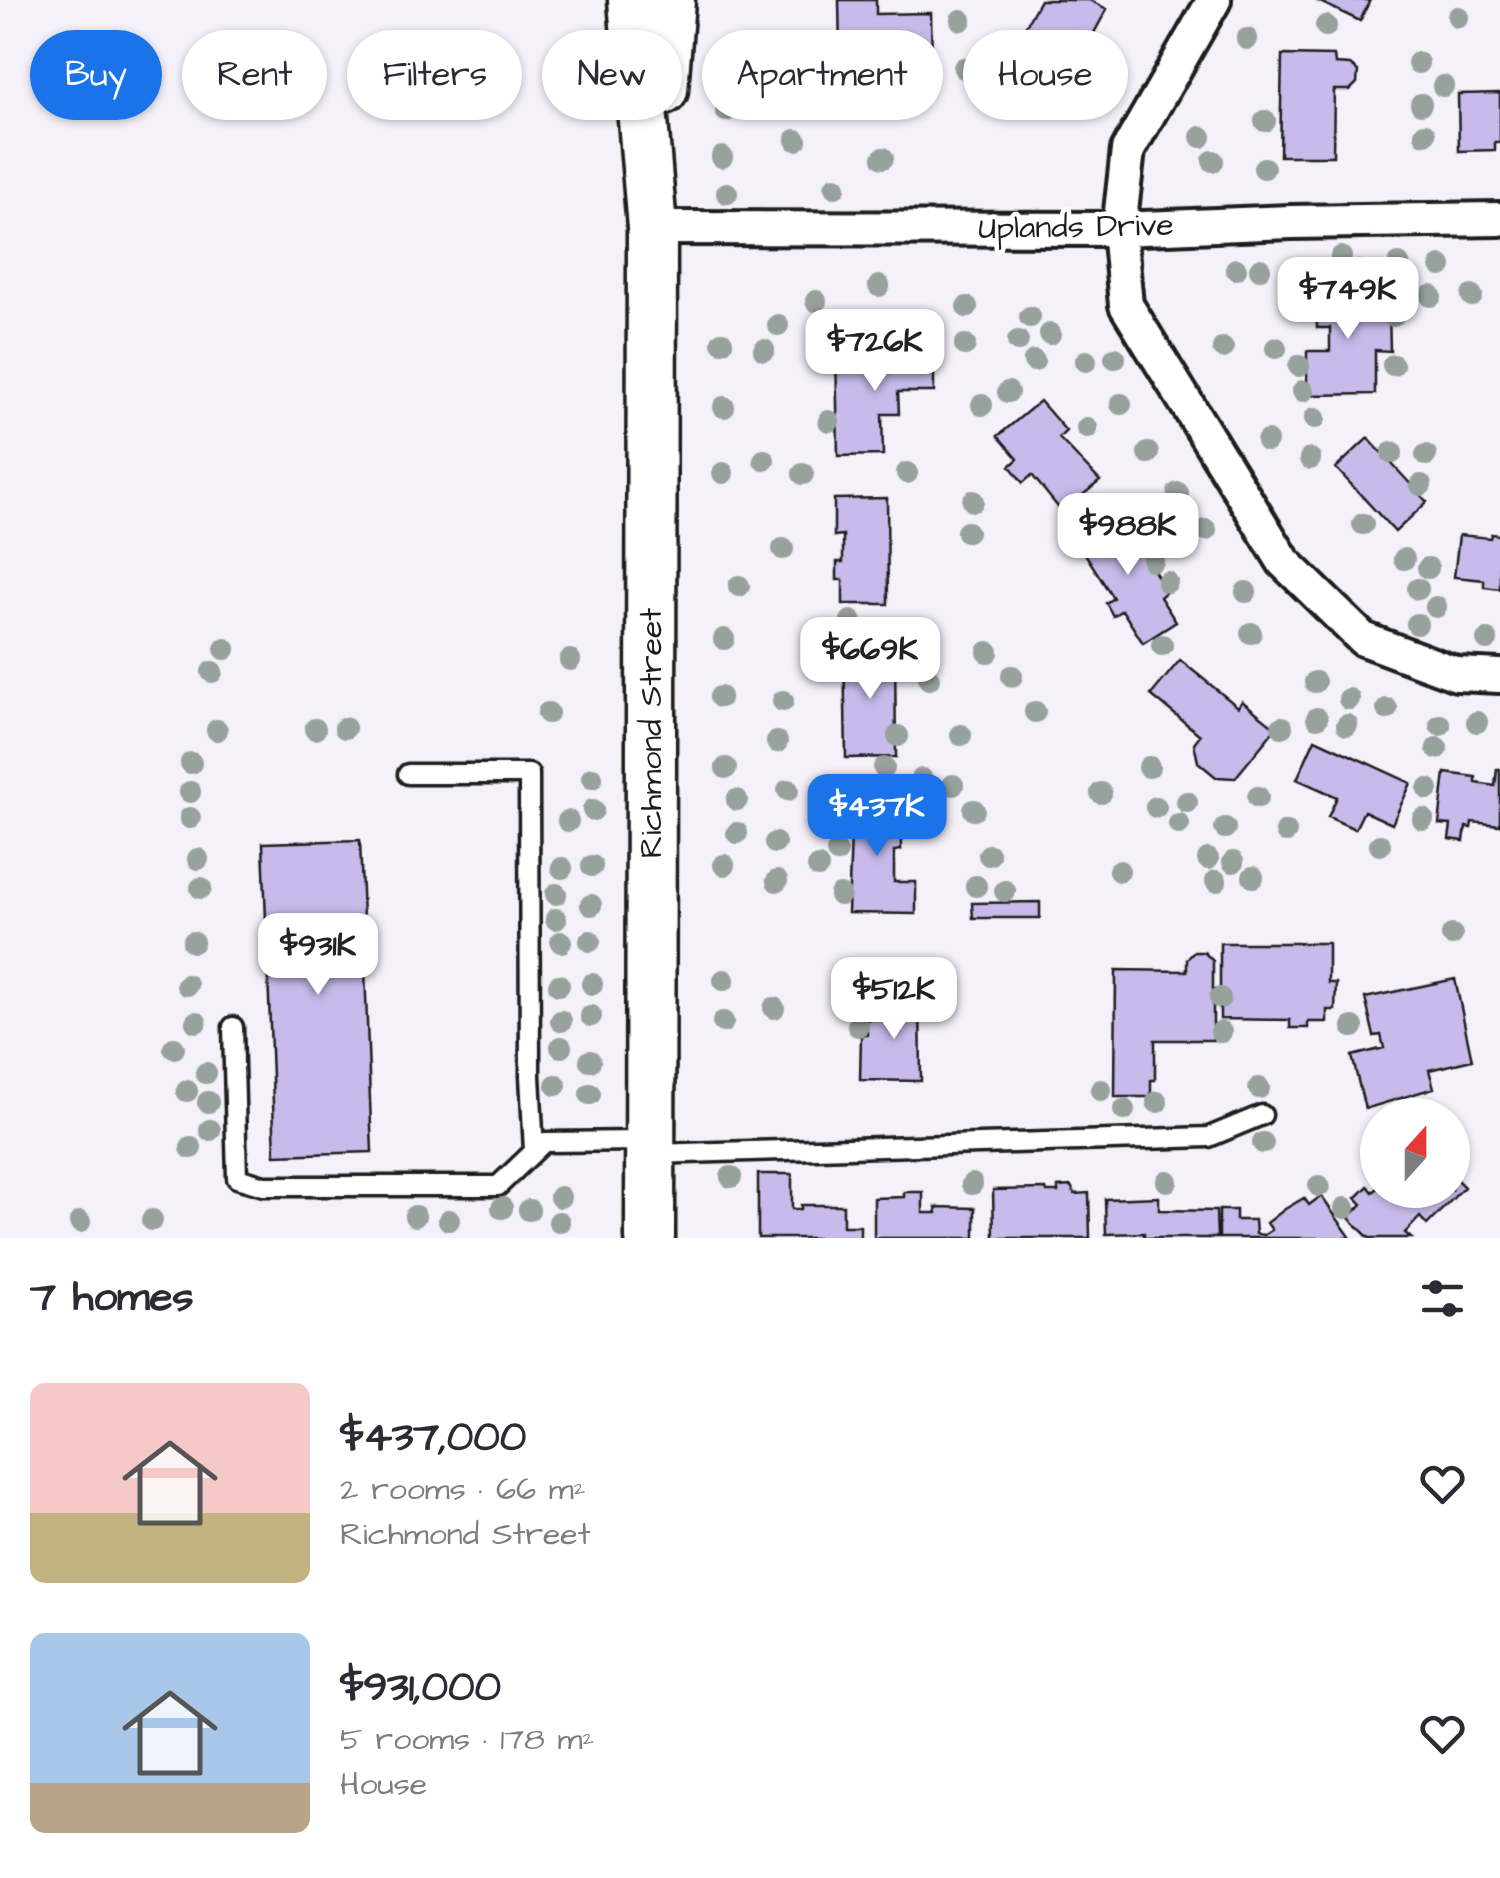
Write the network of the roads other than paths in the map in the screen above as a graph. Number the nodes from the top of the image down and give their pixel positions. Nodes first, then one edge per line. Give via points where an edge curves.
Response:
1 (633, 0) edge
2 (670, 0) edge
3 (1214, 0) edge
4 (1500, 219) edge
5 (652, 228) junction
6 (1119, 229) junction
7 (1500, 676) edge
8 (408, 774) dead end
9 (233, 1028) dead end
10 (1262, 1115) dead end
11 (650, 1147) junction
12 (534, 1152) junction
13 (650, 1238) edge

1 - 5 main road, Richmond Street
2 - 5 main road, Richmond Street
3 - 6 street via 1128,150
4 - 6 street, Uplands Drive
5 - 6 street, Uplands Drive
5 - 11 main road, Richmond Street
6 - 7 street via 1126,305 1284,562 1363,639 1457,674
8 - 12 lane via 529,774
9 - 12 lane via 237,1178 264,1186 498,1186
10 - 11 lane via 1209,1137
11 - 12 lane via 544,1142
11 - 13 main road, Richmond Street

